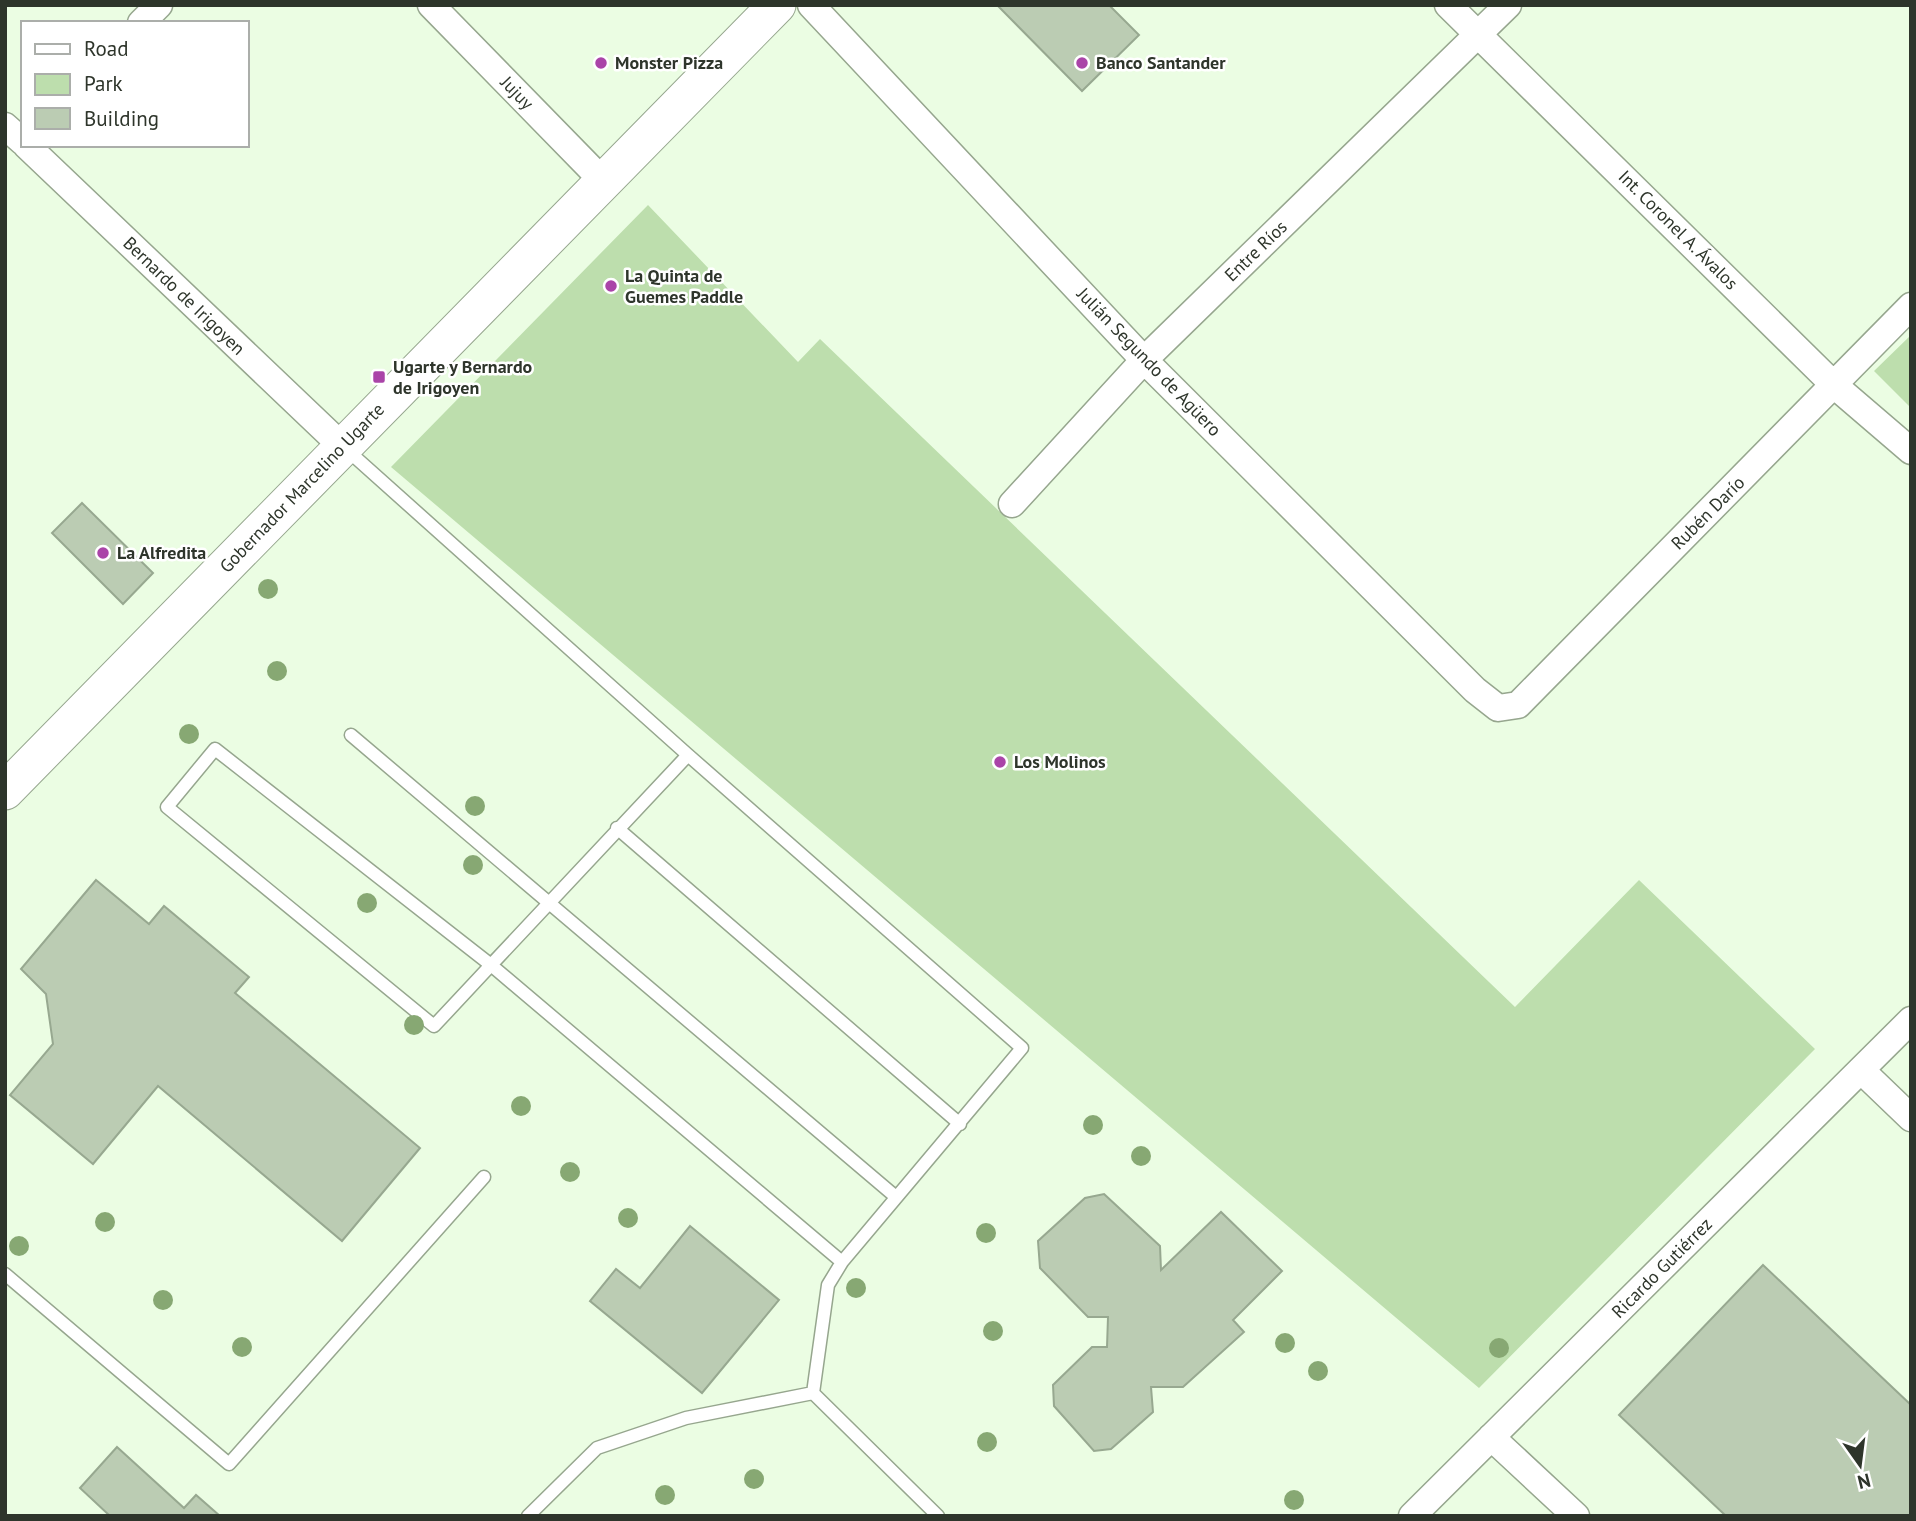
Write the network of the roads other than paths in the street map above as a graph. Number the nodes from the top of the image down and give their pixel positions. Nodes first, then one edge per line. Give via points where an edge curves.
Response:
1 (159, 5) edge
2 (430, 5) edge
3 (777, 5) edge
4 (811, 5) edge
5 (1448, 5) edge
6 (1508, 5) edge
7 (143, 21) edge
8 (1479, 35) junction
9 (5, 126) edge
10 (21, 141) edge
11 (21, 145) edge
12 (27, 147) edge
13 (5, 159) edge
14 (603, 181) junction
15 (1911, 306) edge
16 (1144, 360) junction
17 (1834, 385) junction
18 (343, 447) junction
19 (1911, 451) edge
20 (1012, 504) dead end
21 (1498, 708) joint
22 (351, 735) dead end
23 (688, 755) junction
24 (5, 791) edge
25 (617, 828) junction
26 (548, 901) junction
27 (491, 965) junction
28 (1911, 1020) edge
29 (1862, 1071) junction
30 (1911, 1118) edge
31 (961, 1124) junction
32 (484, 1177) dead end
33 (896, 1197) junction
34 (842, 1262) junction
35 (5, 1274) edge
36 (813, 1393) junction
37 (1491, 1437) junction
38 (528, 1516) edge
39 (938, 1516) edge
40 (1412, 1516) edge
41 (1576, 1516) edge

1 - 7 street
2 - 14 street, Jujuy
3 - 14 street, Gobernador Marcelino Ugarte
4 - 16 street, Julián Segundo de Agüero
5 - 8 street, Int. Coronel A. Ávalos
6 - 8 street, Entre Ríos
8 - 16 street, Entre Ríos
8 - 17 street, Int. Coronel A. Ávalos
9 - 10 street, Bernardo de Irigoyen
11 - 13 street
12 - 18 street, Bernardo de Irigoyen
14 - 18 street, Gobernador Marcelino Ugarte
15 - 17 street, Rubén Darío
16 - 20 street, Entre Ríos
16 - 21 street, Julián Segundo de Agüero via 1475,691
17 - 19 street, Int. Coronel A. Ávalos
17 - 21 street, Rubén Darío via 1518,705
18 - 23 lane
18 - 24 street, Gobernador Marcelino Ugarte
22 - 26 lane
23 - 25 lane
23 - 31 lane via 1022,1048
25 - 26 lane
25 - 31 lane
26 - 27 lane
26 - 33 lane
27 - 27 lane via 215,750 167,807 434,1026
27 - 34 lane
28 - 29 street, Ricardo Gutiérrez
29 - 30 street
29 - 37 street, Ricardo Gutiérrez
31 - 33 lane
32 - 35 lane via 229,1464
33 - 34 lane
34 - 36 lane via 828,1285
36 - 38 lane via 686,1418 597,1448
36 - 39 lane
37 - 40 street, Ricardo Gutiérrez
37 - 41 street

